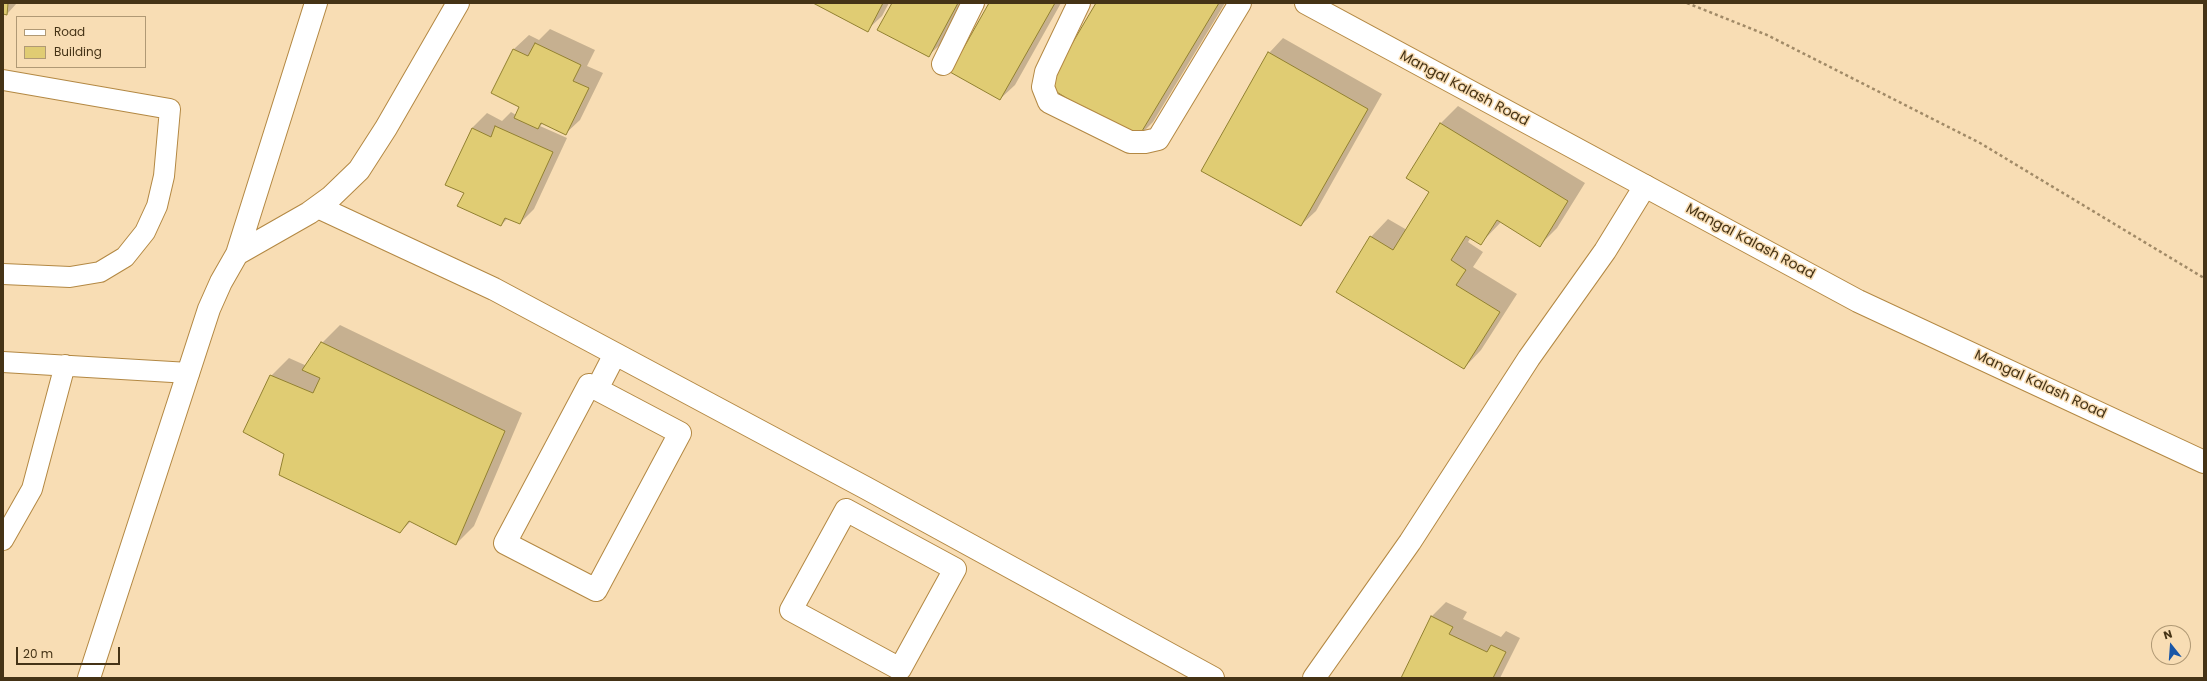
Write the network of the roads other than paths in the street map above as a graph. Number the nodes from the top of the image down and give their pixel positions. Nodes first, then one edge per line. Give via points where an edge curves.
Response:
1 (316, 3) edge
2 (458, 3) edge
3 (973, 3) edge
4 (1079, 3) edge
5 (1240, 3) edge
6 (1306, 3) edge
7 (943, 64) dead end
8 (3, 80) edge
9 (1645, 186) junction
10 (318, 207) junction
11 (237, 254) junction
12 (3, 274) edge
13 (615, 354) junction
14 (3, 362) edge
15 (65, 365) junction
16 (189, 373) junction
17 (597, 389) junction
18 (2204, 462) edge
19 (866, 488) junction
20 (856, 515) junction
21 (960, 539) junction
22 (3, 540) edge
23 (944, 563) junction
24 (88, 678) edge
25 (1213, 678) edge
26 (1314, 678) edge

1 - 11 street
2 - 10 street via 386,128 358,170
3 - 7 street
4 - 5 street via 1046,72 1043,87 1049,102 1130,142 1145,142 1158,139
6 - 9 street, Mangal Kalash Road
8 - 12 lane via 170,109 164,176 157,206 144,232 125,257 100,272 70,277
9 - 18 street, Mangal Kalash Road via 1858,301
9 - 26 street via 1605,251 1529,358 1410,542
10 - 11 street
10 - 13 street via 494,289
11 - 16 street via 209,309
13 - 17 street
13 - 19 street
14 - 15 lane
15 - 16 lane
15 - 22 lane via 32,489
16 - 24 street
17 - 17 street via 589,385 505,542 596,590 680,433
19 - 20 street
19 - 21 street
20 - 23 street
20 - 23 street via 846,510 791,610 900,669 955,569
21 - 23 street
21 - 25 street

